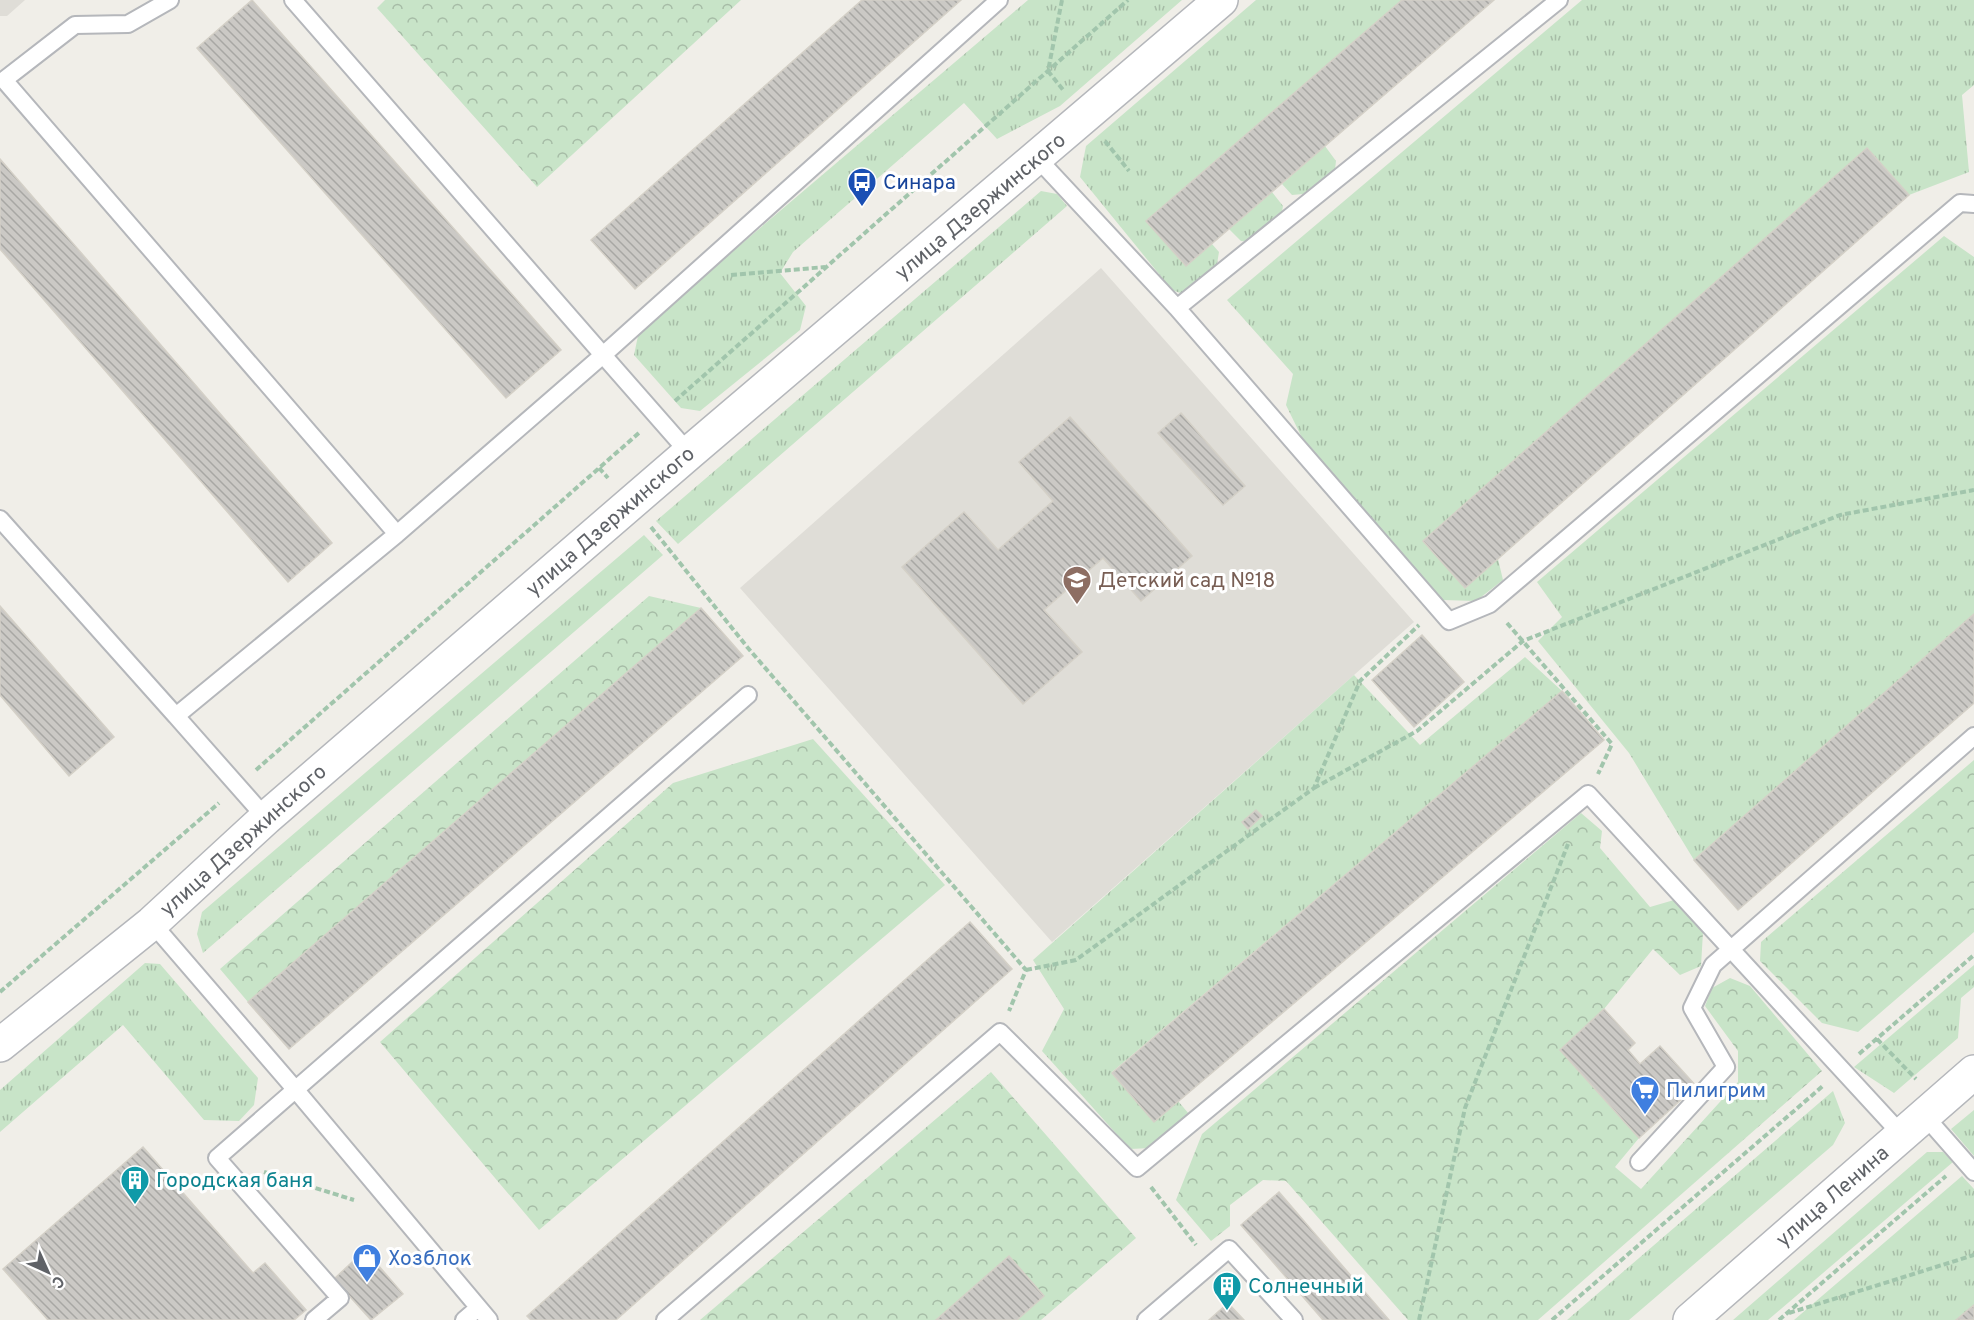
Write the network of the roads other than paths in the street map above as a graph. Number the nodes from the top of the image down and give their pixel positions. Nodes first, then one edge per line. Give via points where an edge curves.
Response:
1 (170, 0) edge
2 (293, 0) edge
3 (999, 0) edge
4 (1221, 0) edge
5 (1559, 0) edge
6 (1038, 159) junction
7 (1974, 204) edge
8 (1177, 308) junction
9 (603, 355) junction
10 (689, 453) junction
11 (0, 519) edge
12 (397, 534) junction
13 (748, 694) dead end
14 (176, 716) junction
15 (1974, 736) edge
16 (266, 818) junction
17 (152, 923) junction
18 (1732, 948) junction
19 (0, 1045) edge
20 (1974, 1072) edge
21 (295, 1089) junction
22 (1913, 1125) junction
23 (1639, 1162) dead end
24 (1969, 1166) edge
25 (483, 1314) edge
26 (314, 1320) edge
27 (464, 1320) edge
28 (665, 1320) edge
29 (1146, 1320) edge
30 (1294, 1320) edge
31 (1690, 1320) edge

1 - 12 lane via 128,24 75,25 4,80
2 - 9 lane
3 - 9 lane
4 - 6 street, улица Дзержинского
5 - 8 lane
6 - 8 lane
6 - 10 street, улица Дзержинского
7 - 8 lane via 1960,203 1490,604 1449,621
9 - 10 lane
9 - 12 lane
10 - 16 street, улица Дзержинского
11 - 14 lane
12 - 14 lane
13 - 21 lane
14 - 16 lane
15 - 18 lane
16 - 17 street, улица Дзержинского
17 - 19 street, улица Дзержинского
17 - 21 lane
18 - 22 lane via 1842,1069
18 - 23 lane via 1713,965 1692,1008 1726,1067
18 - 28 lane via 1588,794 1137,1168 1000,1032
20 - 22 street, улица Ленина
21 - 25 lane
21 - 26 lane via 217,1158 340,1298
22 - 24 lane
22 - 31 street, улица Ленина
25 - 27 lane
29 - 30 lane via 1229,1249

